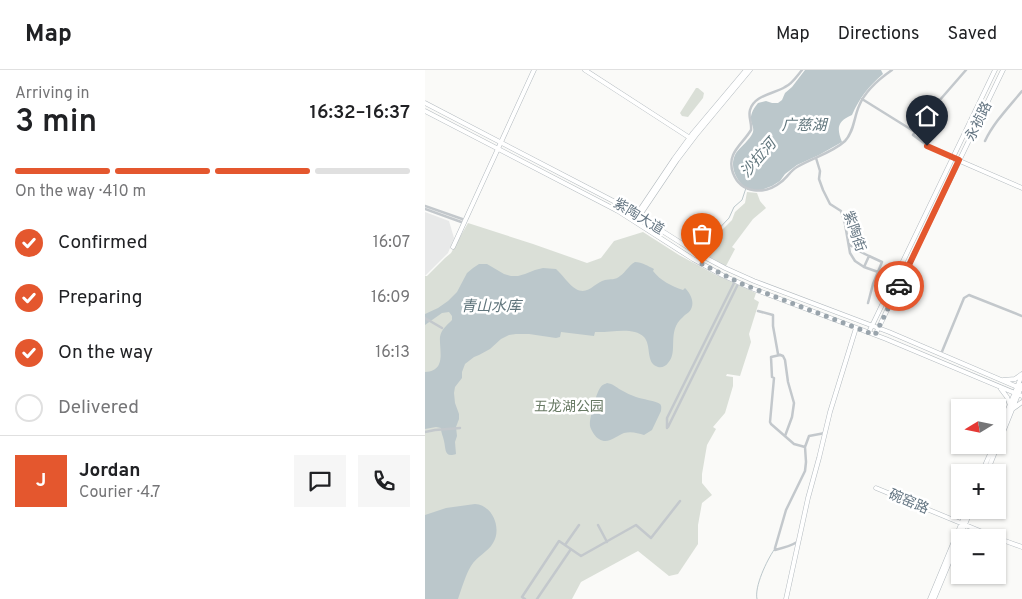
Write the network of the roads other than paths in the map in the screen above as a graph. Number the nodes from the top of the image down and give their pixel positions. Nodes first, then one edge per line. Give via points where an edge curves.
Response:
1 (534, 70) edge
2 (585, 70) edge
3 (746, 70) edge
4 (750, 70) edge
5 (801, 70) edge
6 (893, 70) edge
7 (966, 70) edge
8 (995, 70) edge
9 (1003, 70) edge
10 (1022, 91) edge
11 (862, 99) junction
12 (425, 103) edge
13 (425, 111) edge
14 (915, 132) junction
15 (691, 139) junction
16 (985, 141) dead end
17 (501, 142) junction
18 (498, 148) junction
19 (816, 158) junction
20 (953, 158) junction
21 (959, 160) junction
22 (1022, 188) edge
23 (425, 208) edge
24 (638, 215) junction
25 (634, 221) junction
26 (464, 222) junction
27 (848, 243) junction
28 (453, 247) dead end
29 (869, 256) junction
30 (864, 267) junction
31 (878, 271) junction
32 (895, 278) junction
33 (737, 282) junction
34 (868, 303) dead end
35 (758, 312) dead end
36 (1022, 316) edge
37 (425, 318) edge
38 (872, 326) junction
39 (441, 328) dead end
40 (856, 328) junction
41 (878, 328) junction
42 (869, 332) junction
43 (875, 335) junction
44 (941, 354) junction
45 (780, 355) junction
46 (1022, 374) edge
47 (999, 379) junction
48 (996, 385) junction
49 (1020, 388) edge
50 (1018, 395) edge
51 (1022, 402) edge
52 (1011, 408) junction
53 (1006, 418) edge
54 (460, 428) dead end
55 (425, 432) edge
56 (825, 433) junction
57 (785, 436) junction
58 (805, 447) junction
59 (990, 464) edge
60 (876, 488) dead end
61 (680, 501) dead end
62 (964, 519) edge
63 (966, 519) edge
64 (963, 524) junction
65 (579, 525) dead end
66 (598, 525) dead end
67 (975, 529) edge
68 (799, 541) junction
69 (1006, 541) edge
70 (607, 542) junction
71 (565, 545) junction
72 (1022, 547) edge
73 (571, 549) junction
74 (525, 599) edge
75 (537, 599) edge
76 (787, 599) edge
77 (930, 599) edge
78 (934, 599) edge

1 - 17 main road
2 - 15 main road
3 - 15 main road
4 - 15 main road
5 - 19 street via 790,84 758,99 750,109 751,130 735,151 733,173 741,186 760,191 782,182 795,168
6 - 11 street
7 - 14 street
8 - 20 main road, 永祯路
9 - 21 main road, 永祯路
10 - 16 street
11 - 14 street
11 - 19 street via 847,139
12 - 17 main road, 紫陶大道
13 - 18 main road, 紫陶大道
14 - 20 street via 913,135 921,142
15 - 24 main road
17 - 18 main road
17 - 24 main road, 紫陶大道
18 - 25 main road, 紫陶大道
18 - 26 main road
19 - 27 street, 紫陶街 via 823,190 830,204 841,211
20 - 21 main road
20 - 32 main road, 永祯路
21 - 22 main road
21 - 41 main road, 永祯路
23 - 26 street
24 - 25 main road
24 - 38 main road, 紫陶大道 via 725,268
25 - 33 main road, 紫陶大道 via 693,259
26 - 28 main road
27 - 29 street
27 - 30 street, 紫陶街 via 855,261
29 - 30 street
29 - 31 street via 882,262
30 - 31 street, 紫陶街
31 - 32 street, 紫陶街
31 - 34 street
32 - 38 main road, 永祯路
33 - 33 street via 667,418 667,428
33 - 40 main road, 紫陶大道
35 - 45 street via 773,315
36 - 44 street via 965,296
37 - 39 street
38 - 41 main road, 紫陶大道
38 - 42 main road, 永祯路
40 - 42 main road, 紫陶大道
40 - 56 main road
41 - 43 main road, 永祯路
41 - 44 main road, 紫陶大道
42 - 43 main road, 紫陶大道
43 - 48 main road, 紫陶大道
44 - 47 main road, 紫陶大道
45 - 57 street via 785,360 794,403
45 - 57 street via 771,357 774,378 770,422
46 - 47 main road via 1013,379
46 - 49 main road
47 - 49 main road, 紫陶大道
48 - 50 main road, 紫陶大道
48 - 52 main road via 1005,393
49 - 50 main road
50 - 52 main road
51 - 52 main road
52 - 53 main road
52 - 59 main road
54 - 55 street
56 - 58 street via 809,436
56 - 68 main road
57 - 58 street via 794,444
58 - 68 street via 805,470 786,510 775,550
60 - 64 main road, 碗窑路
61 - 70 street via 651,538 636,525
62 - 64 main road
63 - 64 main road
64 - 67 main road, 碗窑路
64 - 77 main road
64 - 78 main road
65 - 71 street
66 - 70 street
68 - 76 main road
69 - 72 main road, 碗窑路
70 - 73 street via 581,556
71 - 73 street
71 - 74 street via 559,541 522,597
73 - 75 street

